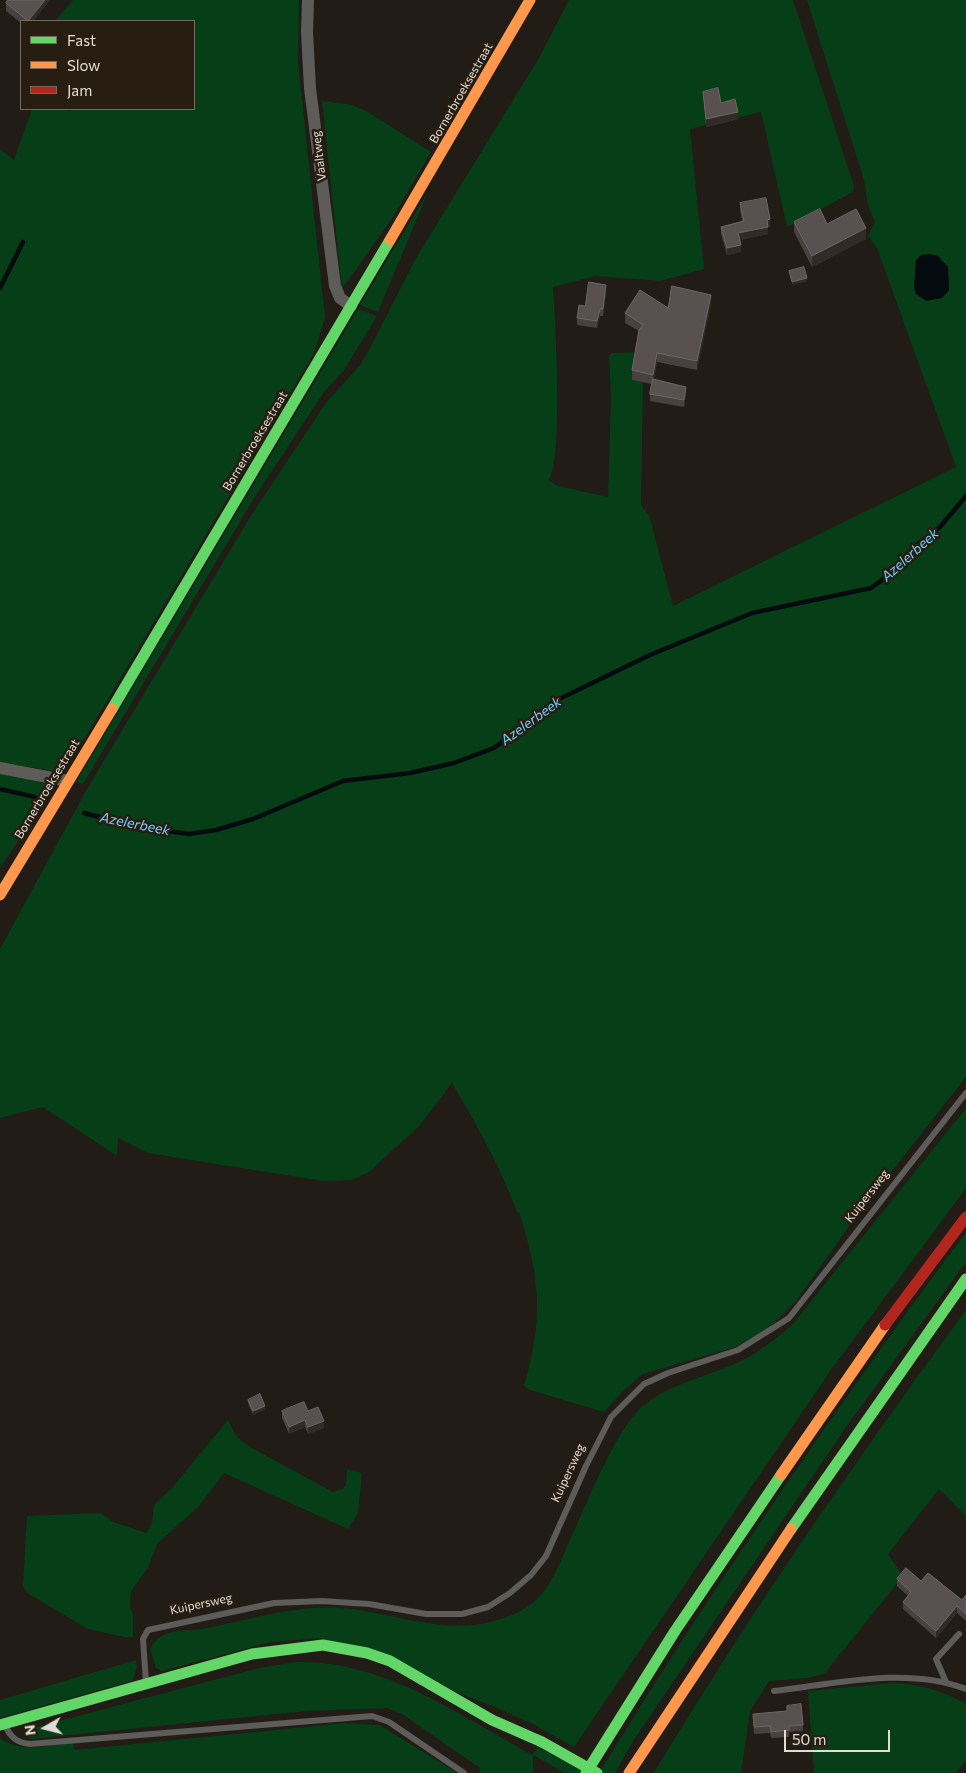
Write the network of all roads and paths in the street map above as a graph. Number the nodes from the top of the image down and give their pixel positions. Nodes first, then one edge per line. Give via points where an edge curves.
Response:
1 (308, 0) edge
2 (530, 0) edge
3 (351, 306) junction
4 (0, 768) edge
5 (68, 781) junction
6 (0, 895) edge
7 (966, 1092) edge
8 (966, 1217) edge
9 (966, 1279) edge
10 (959, 1634) dead end
11 (946, 1682) junction
12 (147, 1684) junction
13 (966, 1689) edge
14 (774, 1691) dead end
15 (2, 1725) edge
16 (464, 1773) edge
17 (586, 1773) edge
18 (597, 1773) edge
19 (629, 1773) edge

1 - 3 street, Vaaltweg via 306,32 310,88 335,286 340,298
2 - 3 main road, Bornerbroeksestraat
3 - 5 main road, Bornerbroeksestraat
4 - 5 street
5 - 6 main road, Bornerbroeksestraat
7 - 12 lane, Kuipersweg via 788,1318 738,1350 644,1384 611,1417 546,1556 510,1593 488,1607 462,1614 426,1614 369,1604 322,1601 274,1603 148,1630 143,1639
8 - 17 main road via 865,1352 675,1631
9 - 19 main road via 808,1503
10 - 11 lane via 936,1659
11 - 13 lane
11 - 14 lane via 876,1679
12 - 15 main road
12 - 18 main road, bridge via 252,1654 323,1645 367,1653 390,1661 492,1720 542,1742
15 - 16 lane via 21,1743 30,1744 372,1716 389,1722

